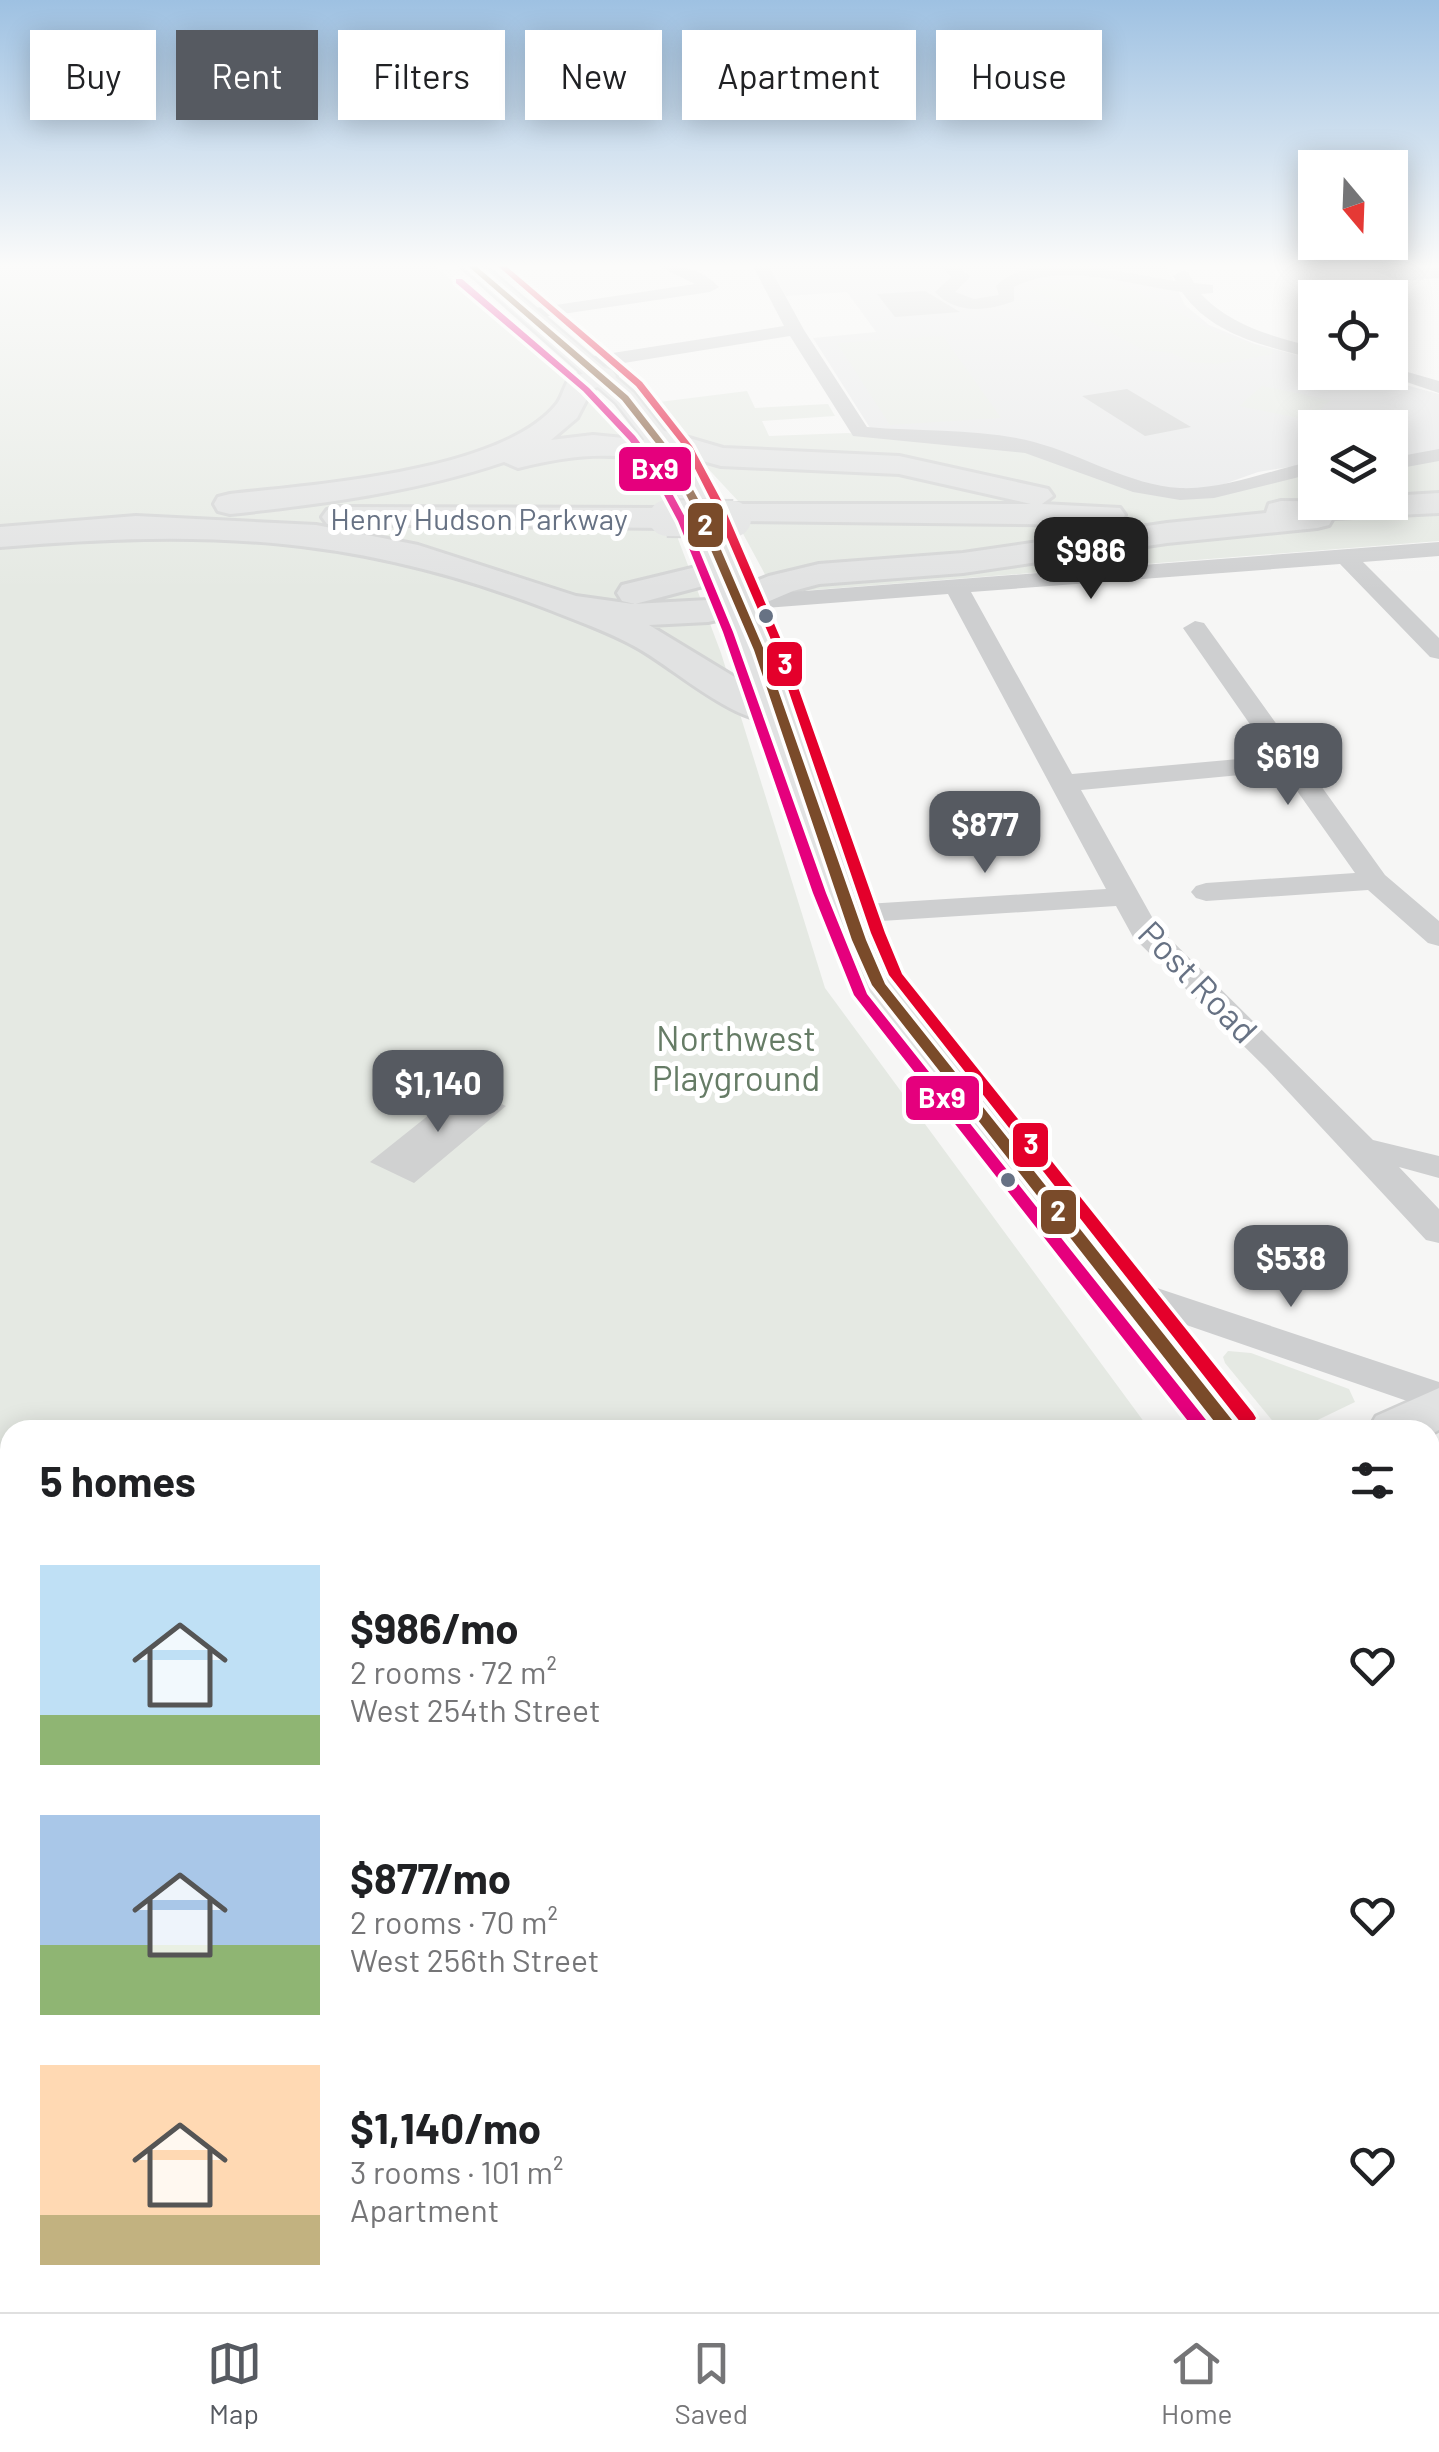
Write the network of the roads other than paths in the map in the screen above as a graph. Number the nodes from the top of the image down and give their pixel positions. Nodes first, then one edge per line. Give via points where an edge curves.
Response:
1 (591, 374) edge
2 (599, 374) edge
3 (824, 374) edge
4 (1408, 378) edge
5 (1439, 387) edge
6 (659, 440) junction
7 (1439, 455) edge
8 (486, 456) junction
9 (1408, 461) edge
10 (1298, 471) edge
11 (1439, 502) edge
12 (625, 509) junction
13 (1439, 512) edge
14 (1217, 513) junction
15 (666, 514) junction
16 (1408, 514) edge
17 (732, 515) junction
18 (1298, 518) edge
19 (1298, 520) edge
20 (107, 522) junction
21 (0, 524) edge
22 (0, 537) edge
23 (1439, 548) edge
24 (1344, 556) junction
25 (732, 586) junction
26 (956, 586) junction
27 (567, 605) junction
28 (1195, 628) dead end
29 (1439, 652) edge
30 (783, 714) junction
31 (1291, 762) junction
32 (1064, 782) junction
33 (1375, 881) junction
34 (1206, 892) dead end
35 (1124, 897) junction
36 (850, 914) junction
37 (1439, 937) edge
38 (1363, 1152) junction
39 (1439, 1167) edge
40 (1439, 1231) edge
41 (1121, 1289) junction
42 (1439, 1397) edge
43 (1439, 1407) edge
44 (1223, 1420) edge
45 (1414, 1420) edge

1 - 8 highway via 554,424
2 - 6 main road
3 - 10 street via 860,432 1025,446 1176,494
4 - 5 street
6 - 8 highway via 544,440
6 - 12 highway via 571,445 522,457 495,478 500,490 519,498
6 - 14 highway via 730,459 887,464 1074,504
6 - 25 main road
7 - 9 street
8 - 20 highway via 356,490
11 - 14 highway, Henry Hudson Parkway
12 - 15 highway, Henry Hudson Parkway
12 - 20 highway, Henry Hudson Parkway via 320,508
13 - 16 highway, Henry Hudson Parkway
14 - 17 highway, Henry Hudson Parkway
15 - 17 highway, Henry Hudson Parkway, bridge
15 - 20 highway, Henry Hudson Parkway
15 - 25 highway via 552,528 523,540 515,556 528,570 557,582 612,593
17 - 18 highway, Henry Hudson Parkway via 1068,524
19 - 25 highway
20 - 21 highway, Henry Hudson Parkway
20 - 22 highway, Henry Hudson Parkway
20 - 27 highway via 346,540
23 - 24 street
24 - 26 street via 1158,578
24 - 29 street
25 - 26 street
25 - 27 highway via 708,611 642,615
25 - 30 main road
26 - 32 street, Post Road
27 - 30 highway via 663,646 749,705
28 - 31 street
30 - 36 main road
31 - 32 street
31 - 33 street
32 - 35 street, Post Road
33 - 34 street
33 - 37 street
35 - 36 street
35 - 38 street, Post Road via 1144,931
36 - 41 main road via 889,999
38 - 39 street
38 - 40 street, Post Road
41 - 42 street
41 - 44 main road
43 - 45 main road

